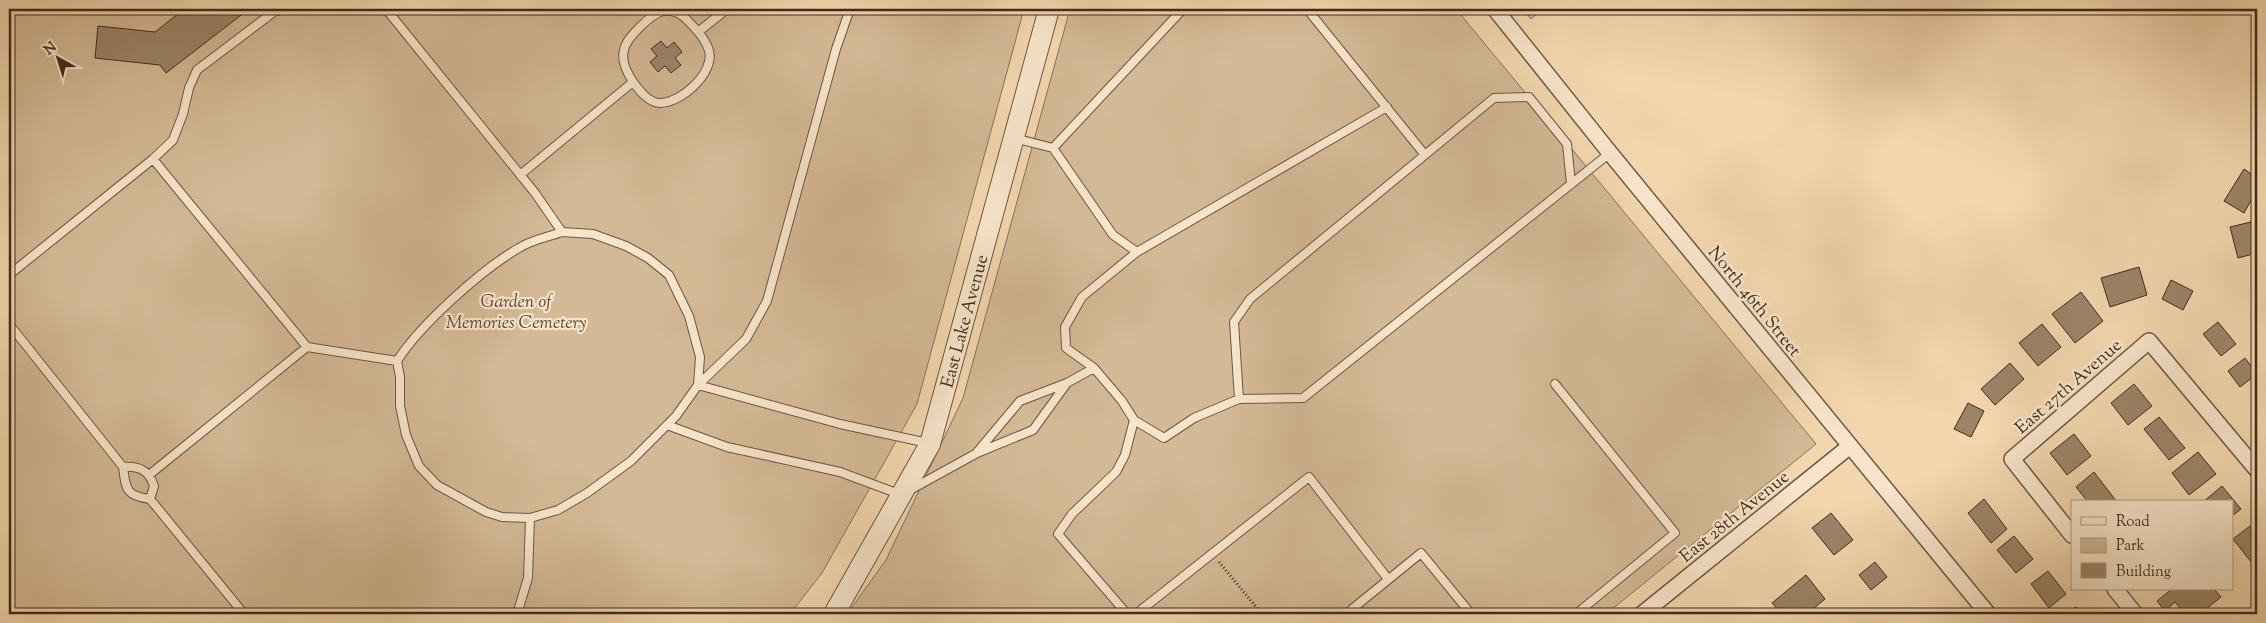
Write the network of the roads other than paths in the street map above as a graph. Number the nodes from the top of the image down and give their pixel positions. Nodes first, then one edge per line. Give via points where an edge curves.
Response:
1 (287, 9) edge
2 (386, 9) edge
3 (727, 9) edge
4 (850, 9) edge
5 (1049, 9) edge
6 (1183, 9) edge
7 (1307, 9) edge
8 (1495, 9) edge
9 (698, 32) junction
10 (633, 82) junction
11 (1387, 107) junction
12 (1014, 138) junction
13 (1053, 148) junction
14 (1610, 153) junction
15 (1425, 155) junction
16 (153, 160) junction
17 (520, 175) junction
18 (1571, 184) junction
19 (562, 232) junction
20 (1137, 252) junction
21 (9, 275) edge
22 (9, 324) edge
23 (307, 347) junction
24 (397, 361) junction
25 (1094, 368) junction
26 (1066, 383) junction
27 (1555, 384) dead end
28 (698, 385) junction
29 (1239, 399) junction
30 (1134, 420) junction
31 (667, 425) junction
32 (930, 444) junction
33 (1850, 446) junction
34 (977, 453) junction
35 (123, 467) junction
36 (2257, 470) edge
37 (149, 475) junction
38 (902, 495) junction
39 (150, 499) junction
40 (530, 518) junction
41 (2071, 534) edge
42 (1388, 580) junction
43 (2116, 590) edge
44 (244, 614) edge
45 (517, 614) edge
46 (834, 614) edge
47 (1127, 614) edge
48 (1136, 614) edge
49 (1346, 614) edge
50 (1470, 614) edge
51 (1576, 614) edge
52 (1642, 614) edge
53 (1988, 614) edge
54 (2135, 614) edge

1 - 16 lane via 275,11 197,70 173,140
2 - 17 lane
3 - 9 lane
4 - 28 lane via 836,49 768,301 746,339
5 - 12 street, East Lake Avenue
6 - 13 lane
7 - 11 lane
8 - 14 street, North 46th Street
9 - 10 lane via 686,18 674,11 662,11 647,22 628,38 623,51 624,66
9 - 10 lane via 710,51 709,66 701,78 674,100 658,103 644,96
10 - 17 lane
11 - 15 lane
11 - 20 lane
12 - 13 lane
12 - 32 street, East Lake Avenue
13 - 20 lane via 1113,235
14 - 18 lane
14 - 33 street, North 46th Street
15 - 18 lane via 1494,98 1528,97 1567,144
15 - 29 lane via 1250,299 1234,322
16 - 21 lane
16 - 23 lane
17 - 19 lane
18 - 29 lane via 1303,398
19 - 24 lane via 520,247 492,266 427,325
19 - 28 lane via 593,234 626,246 669,275 689,316 700,357
20 - 25 lane via 1082,297 1065,327 1066,348
22 - 35 lane
23 - 24 lane
23 - 37 lane
24 - 40 lane via 406,435 419,466 437,485 486,512 502,517
25 - 26 lane
25 - 30 lane via 1122,400
26 - 34 lane via 1020,401
26 - 34 lane via 1033,430
27 - 51 lane via 1675,533
28 - 31 lane
28 - 32 lane via 840,424
29 - 30 lane via 1194,418 1164,438
30 - 47 lane via 1125,455 1116,472 1072,514 1058,534
31 - 38 lane via 727,447 840,472
31 - 40 lane via 631,461 587,494 558,510
32 - 38 street, East Lake Avenue
33 - 52 street, East 28th Avenue
33 - 53 street, North 46th Street
34 - 38 lane
35 - 37 lane via 135,466
35 - 39 lane via 125,485 131,493
36 - 41 street, East 27th Avenue via 2149,341 2012,460
37 - 39 lane via 154,486
38 - 46 street, East Lake Avenue
39 - 44 lane
40 - 45 lane via 528,578
42 - 48 lane via 1309,477
42 - 49 lane
42 - 50 lane via 1421,553
43 - 54 street

